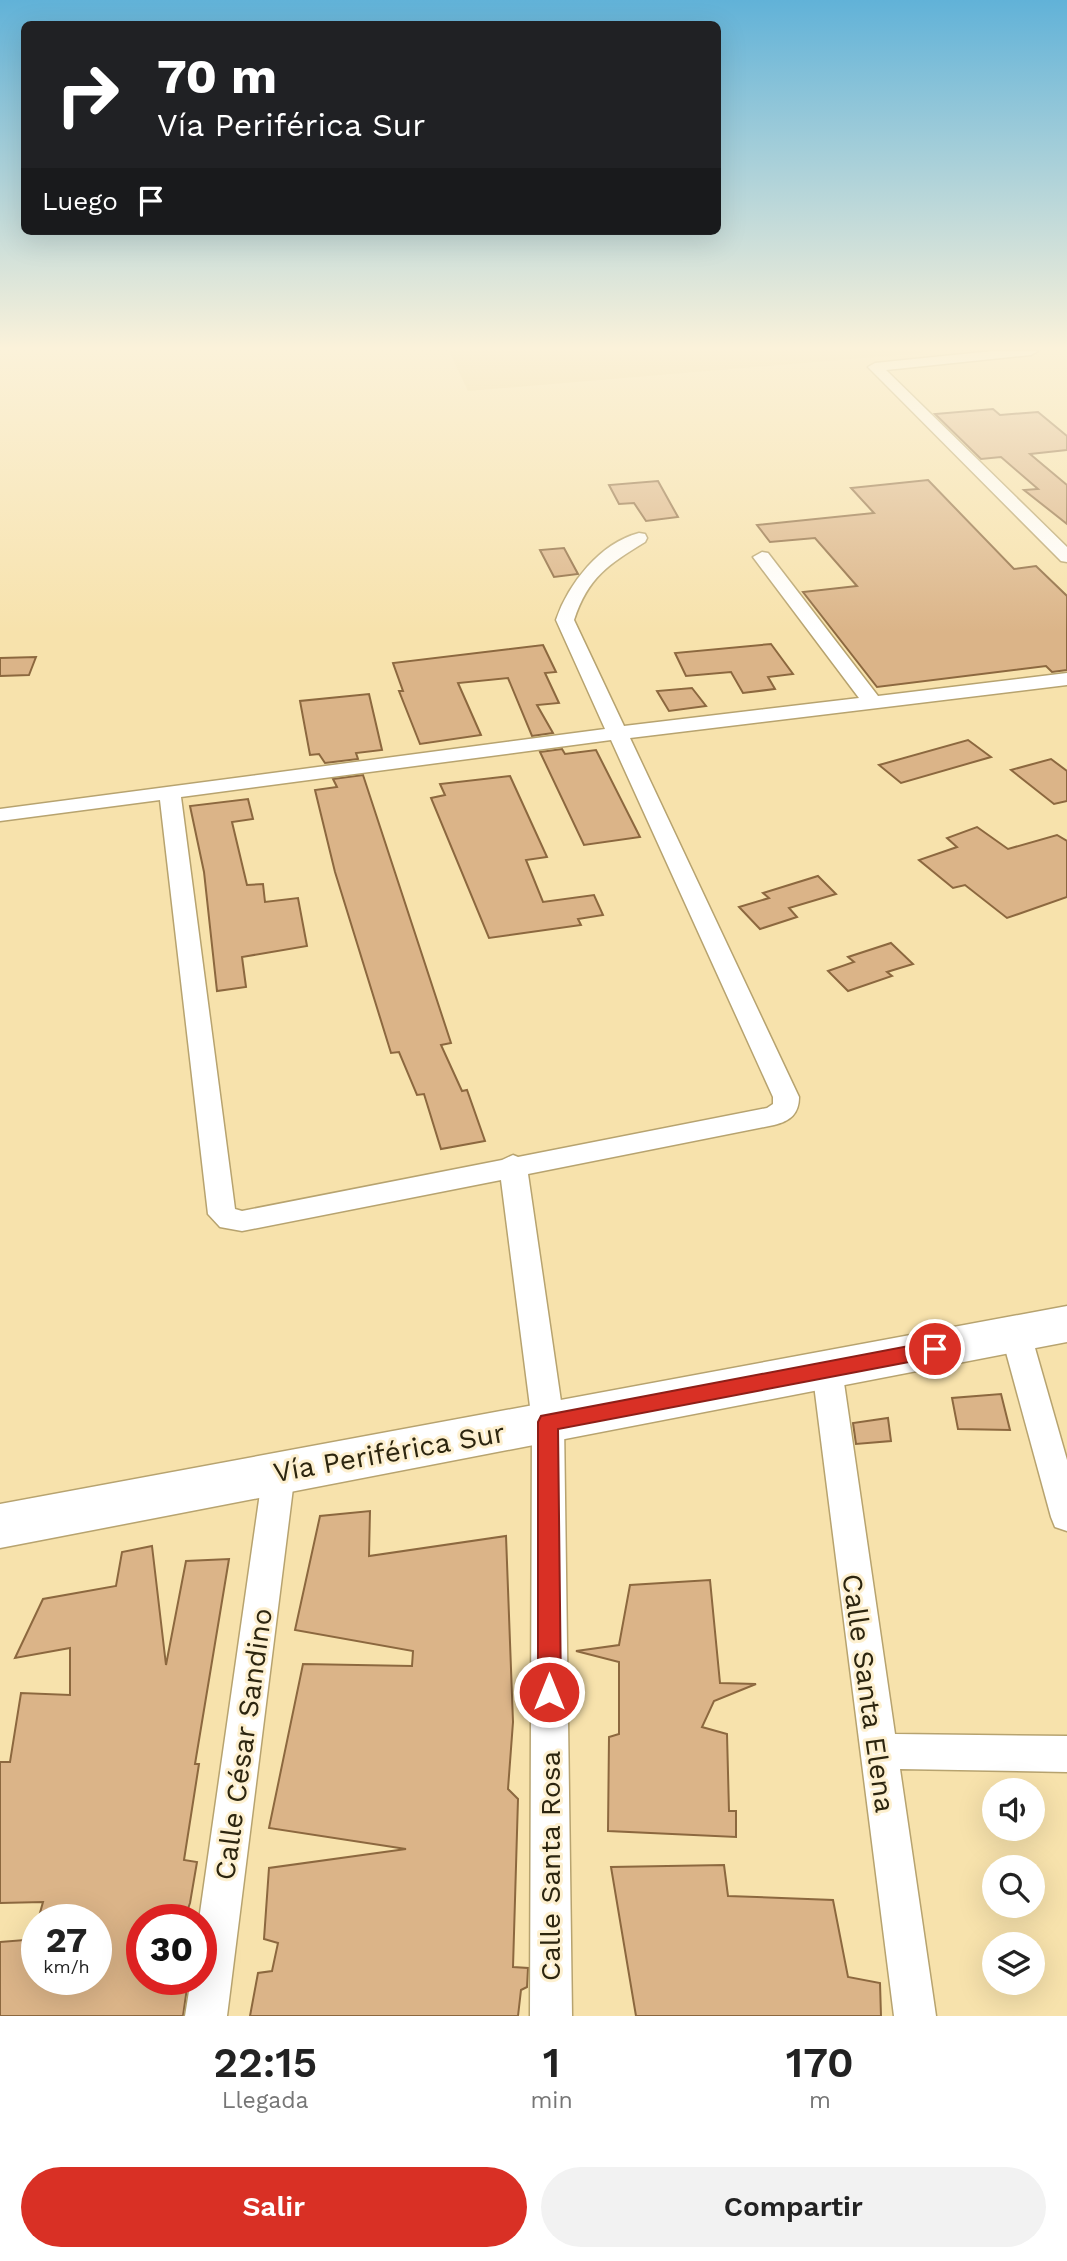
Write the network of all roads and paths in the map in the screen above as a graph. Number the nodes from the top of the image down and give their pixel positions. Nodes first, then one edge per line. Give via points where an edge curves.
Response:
1 (953, 445) edge
2 (639, 538) dead end
3 (762, 557) dead end
4 (1067, 558) edge
5 (1067, 679) edge
6 (873, 703) junction
7 (618, 733) junction
8 (170, 794) junction
9 (0, 816) edge
10 (513, 1165) junction
11 (1067, 1324) edge
12 (1016, 1334) junction
13 (827, 1369) junction
14 (548, 1422) junction
15 (1060, 1462) edge
16 (279, 1472) junction
17 (1067, 1517) edge
18 (2, 1531) edge
19 (877, 1751) junction
20 (1067, 1754) edge
21 (206, 2016) edge
22 (551, 2016) edge
23 (915, 2016) edge

1 - 4 street
2 - 7 street via 600,562 572,599 565,620
3 - 6 street
5 - 6 street
6 - 7 street
7 - 8 street
7 - 10 street via 786,1097 786,1108 774,1116
8 - 9 street
8 - 10 street via 222,1214 242,1221
10 - 14 street, Calle Santa Rosa
11 - 12 highway, Vía Periférica Sur
12 - 13 highway, Vía Periférica Sur
12 - 15 street
13 - 14 highway, Vía Periférica Sur
13 - 19 street, Calle Santa Elena
14 - 16 highway, Vía Periférica Sur
14 - 22 street, Calle Santa Rosa
15 - 17 street
16 - 18 highway, Vía Periférica Sur
16 - 21 street, Calle César Sandino
19 - 20 street
19 - 23 street, Calle Santa Elena

